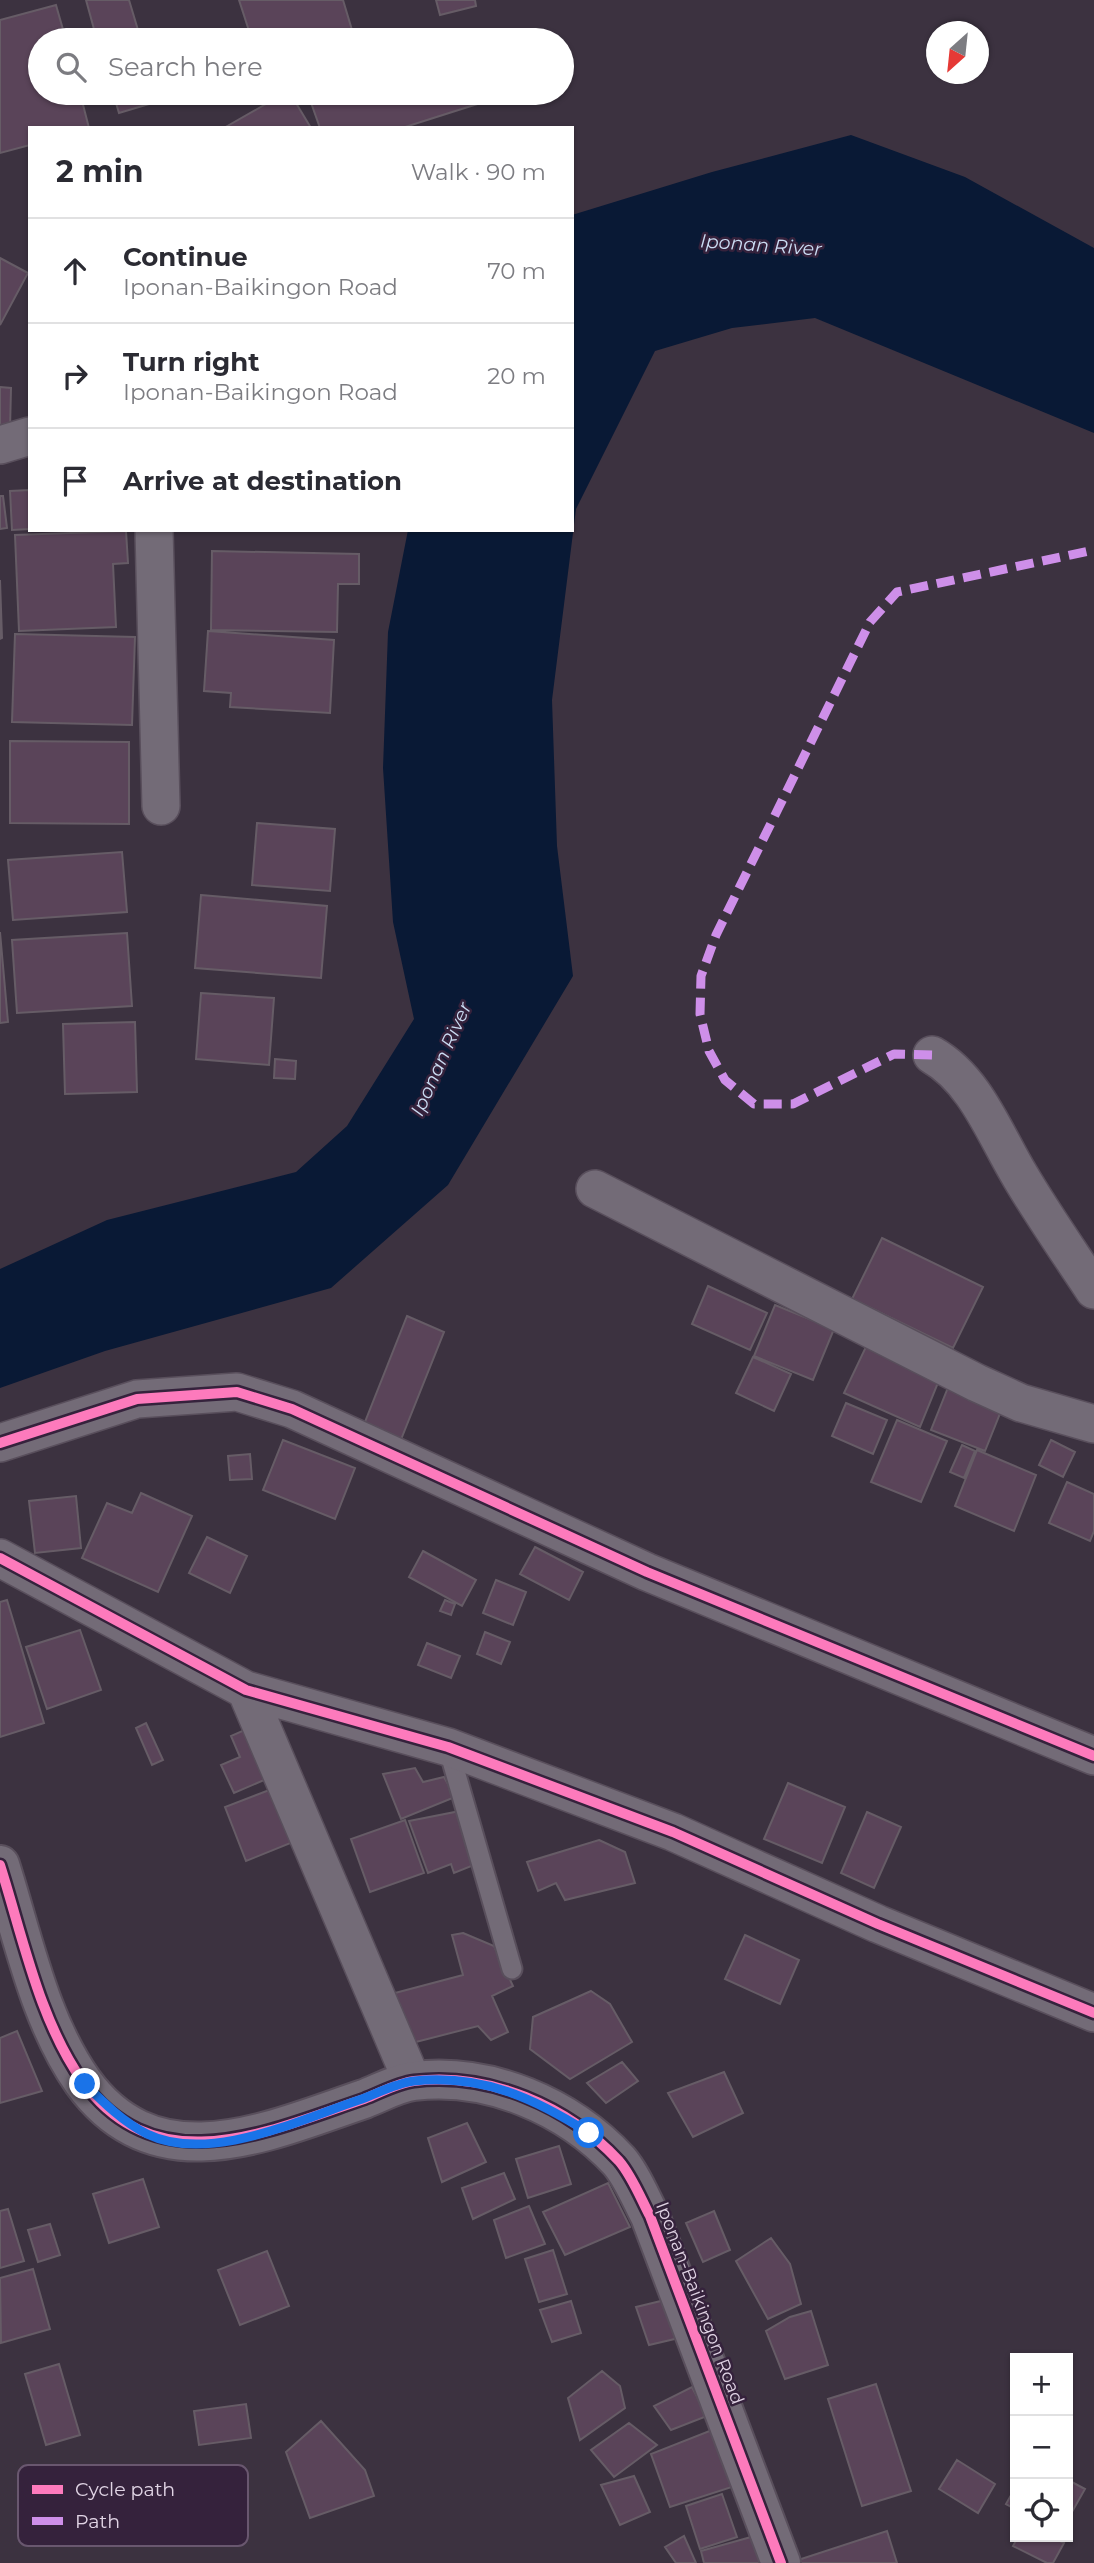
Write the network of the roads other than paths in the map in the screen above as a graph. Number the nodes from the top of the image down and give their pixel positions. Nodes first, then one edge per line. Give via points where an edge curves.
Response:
1 (28, 437) edge
2 (0, 445) edge
3 (154, 532) edge
4 (161, 806) dead end
5 (932, 1055) dead end
6 (595, 1189) dead end
7 (1094, 1290) edge
8 (1094, 1424) edge
9 (0, 1443) edge
10 (0, 1558) edge
11 (246, 1690) junction
12 (448, 1747) junction
13 (1094, 1755) edge
14 (0, 1865) edge
15 (512, 1969) dead end
16 (1094, 2012) edge
17 (412, 2081) junction
18 (780, 2563) edge

1 - 2 street
3 - 4 street
5 - 7 street via 952,1066 982,1108 1020,1177
6 - 8 street via 1021,1403
9 - 13 street via 137,1399 237,1392 292,1409 647,1572
10 - 11 street
11 - 12 street
11 - 17 street
12 - 15 lane
12 - 16 street via 673,1832 878,1924
14 - 17 street, Iponan-Baikingon Road via 53,2030 85,2084 114,2113 149,2135 184,2143 219,2143
17 - 18 street, Iponan-Baikingon Road via 467,2080 543,2104 589,2133 621,2163 650,2216

